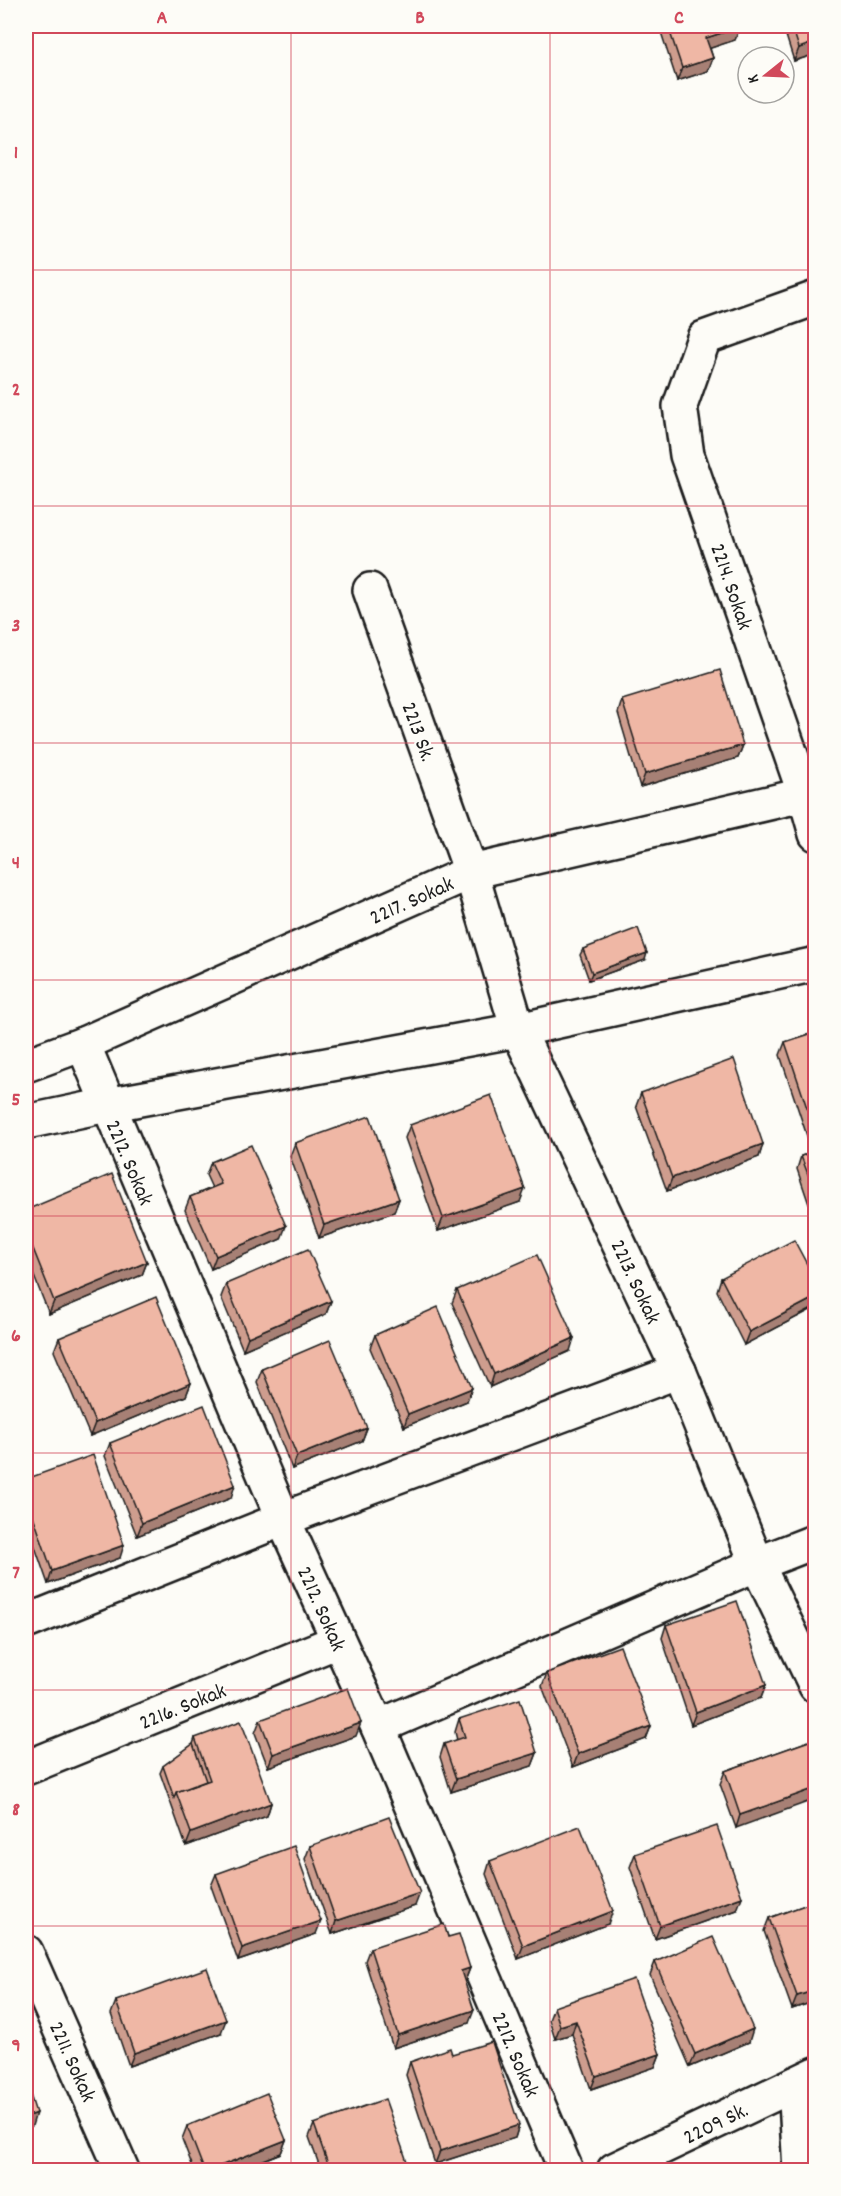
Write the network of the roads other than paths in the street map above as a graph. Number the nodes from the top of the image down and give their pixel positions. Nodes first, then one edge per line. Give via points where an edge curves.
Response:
1 (816, 297) edge
2 (370, 590) dead end
3 (810, 794) edge
4 (816, 834) edge
5 (471, 872) junction
6 (816, 964) edge
7 (518, 1030) junction
8 (83, 1044) junction
9 (26, 1065) edge
10 (107, 1105) junction
11 (26, 1122) edge
12 (680, 1371) junction
13 (283, 1519) junction
14 (816, 1541) edge
15 (757, 1564) junction
16 (26, 1622) edge
17 (338, 1641) junction
18 (816, 1686) edge
19 (378, 1727) junction
20 (26, 1768) edge
21 (26, 1952) edge
22 (806, 2079) edge
23 (122, 2170) edge
24 (566, 2170) edge
25 (614, 2170) edge
26 (800, 2170) edge

1 - 3 street, 2214. Sokak via 704,338 680,406 687,455
2 - 5 street, 2213 Sk.
3 - 4 street, 2214. Sokak
3 - 5 street, 2217. Sokak
5 - 7 street, 2213. Sokak
5 - 8 street, 2217. Sokak
6 - 7 street
7 - 10 street
7 - 12 street, 2213. Sokak
8 - 9 street, 2217. Sokak
8 - 10 street, 2212. Sokak
10 - 11 street
10 - 13 street, 2212. Sokak
12 - 13 street
12 - 15 street, 2213. Sokak
13 - 16 street
13 - 17 street, 2212. Sokak
14 - 15 street
15 - 18 street, 2213. Sokak
15 - 19 street
17 - 19 street, 2212. Sokak
17 - 20 street, 2216. Sokak
19 - 24 street, 2212. Sokak
21 - 23 street, 2211. Sokak
22 - 25 street, 2209 Sk.
22 - 26 street

